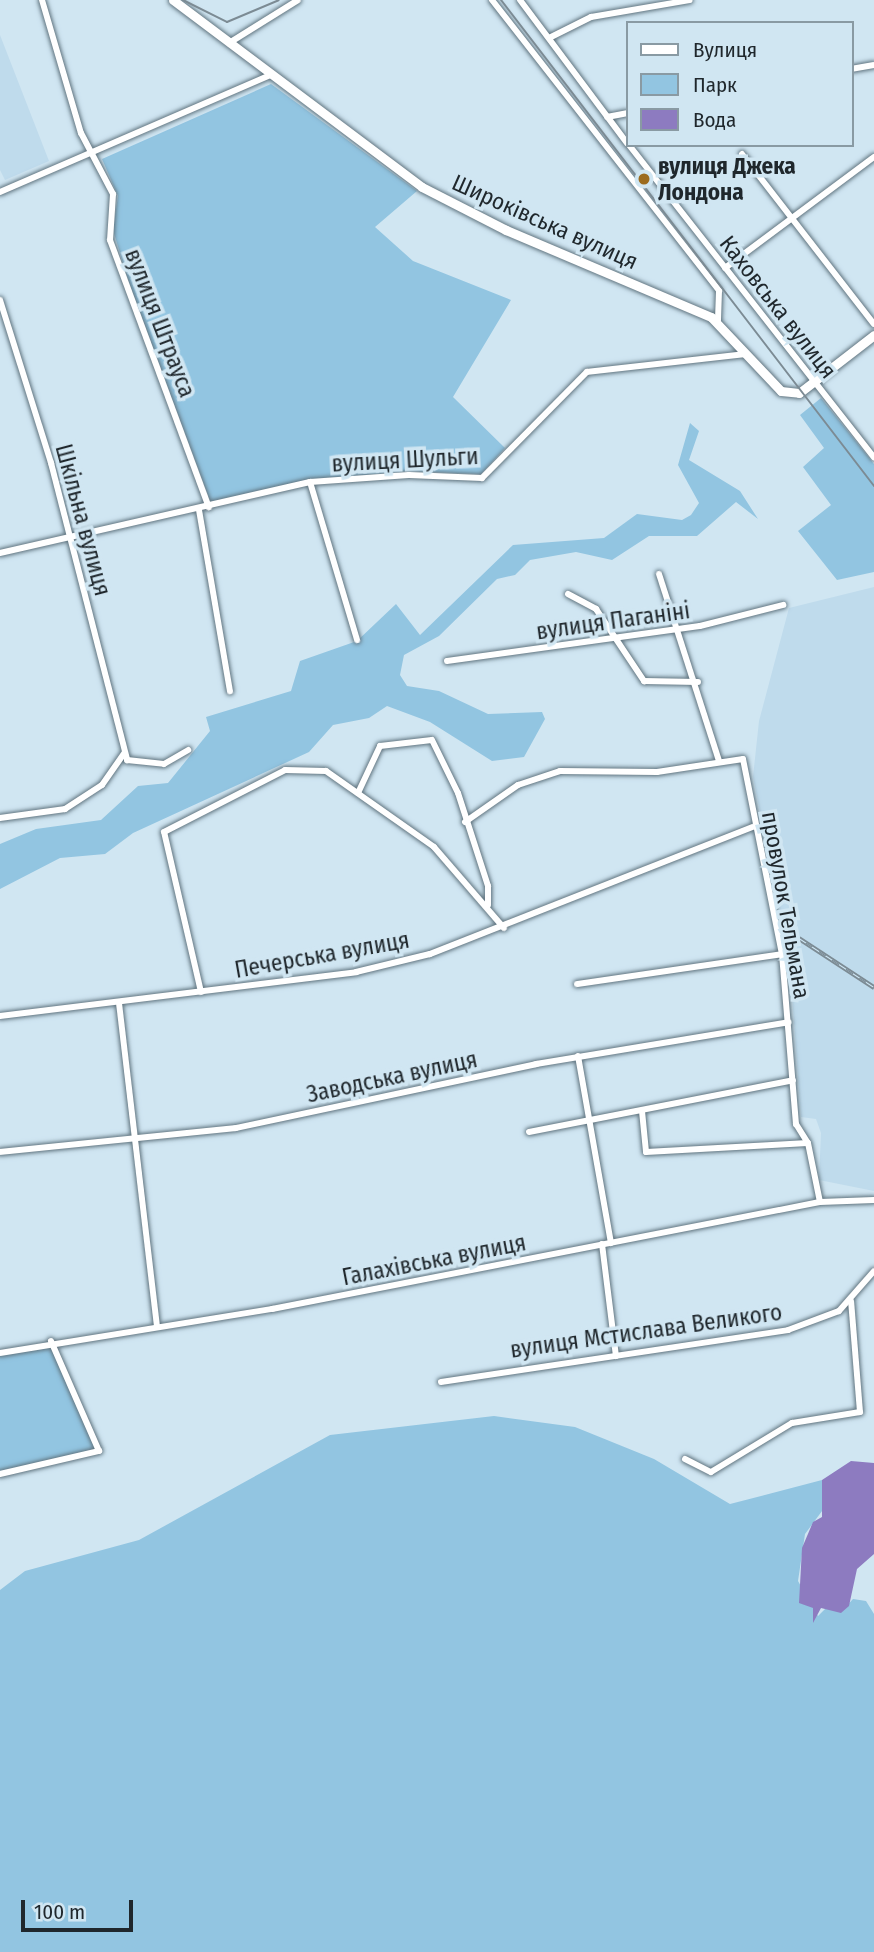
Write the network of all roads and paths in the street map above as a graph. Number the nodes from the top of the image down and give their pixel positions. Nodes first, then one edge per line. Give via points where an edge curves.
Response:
1 (42, 0) edge
2 (173, 0) edge
3 (298, 0) edge
4 (492, 0) edge
5 (520, 0) edge
6 (690, 0) edge
7 (549, 38) junction
8 (229, 43) junction
9 (874, 65) edge
10 (853, 69) edge
11 (271, 75) junction
12 (626, 113) edge
13 (607, 117) junction
14 (626, 141) edge
15 (630, 147) edge
16 (91, 153) junction
17 (742, 154) dead end
18 (874, 158) edge
19 (0, 192) edge
20 (791, 218) junction
21 (725, 268) junction
22 (0, 300) edge
23 (718, 322) junction
24 (874, 324) edge
25 (874, 335) edge
26 (745, 354) junction
27 (814, 382) junction
28 (874, 457) edge
29 (310, 482) junction
30 (209, 507) junction
31 (199, 510) junction
32 (71, 539) junction
33 (0, 553) edge
34 (659, 574) dead end
35 (568, 594) dead end
36 (783, 605) dead end
37 (680, 630) junction
38 (357, 640) dead end
39 (616, 640) junction
40 (447, 661) dead end
41 (698, 682) junction
42 (230, 691) dead end
43 (188, 750) dead end
44 (124, 751) junction
45 (719, 761) junction
46 (358, 793) junction
47 (0, 818) edge
48 (465, 821) junction
49 (753, 827) junction
50 (488, 905) junction
51 (504, 928) junction
52 (782, 954) junction
53 (577, 984) dead end
54 (201, 992) junction
55 (120, 1003) junction
56 (0, 1016) edge
57 (789, 1022) junction
58 (578, 1056) junction
59 (793, 1080) junction
60 (642, 1111) junction
61 (590, 1120) junction
62 (529, 1132) dead end
63 (136, 1139) junction
64 (808, 1143) junction
65 (0, 1152) edge
66 (874, 1200) edge
67 (820, 1202) junction
68 (611, 1243) junction
69 (602, 1244) junction
70 (874, 1271) edge
71 (851, 1301) junction
72 (157, 1326) junction
73 (51, 1341) junction
74 (0, 1353) edge
75 (616, 1356) junction
76 (441, 1382) dead end
77 (685, 1459) dead end
78 (0, 1474) edge

1 - 16 street, вулиця Штрауса
2 - 8 main road, Широківська вулиця
3 - 8 street
4 - 23 street via 719,291
5 - 7 street, Каховська вулиця
6 - 7 street via 591,17
7 - 13 street, Каховська вулиця
8 - 11 main road, Широківська вулиця
9 - 10 street
11 - 16 street
11 - 23 main road, Широківська вулиця via 460,208
12 - 13 street
13 - 14 street, Каховська вулиця
15 - 21 street, Каховська вулиця
16 - 19 street
16 - 30 street, вулиця Штрауса via 114,200 110,240
17 - 20 street
18 - 20 street
20 - 21 street
20 - 24 street
21 - 27 street, Каховська вулиця
22 - 32 street, Шкільна вулиця
23 - 26 main road, Широківська вулиця
25 - 27 main road
26 - 27 main road, Широківська вулиця via 776,389 799,393
26 - 29 street, вулиця Шульги via 587,372 482,478 410,474
27 - 28 street, Каховська вулиця
29 - 30 street, вулиця Шульги
29 - 38 street
30 - 31 street, вулиця Шульги
31 - 32 street, вулиця Шульги
31 - 42 street
32 - 33 street, вулиця Шульги
32 - 44 street, Шкільна вулиця
34 - 37 street
35 - 39 street via 596,609
36 - 37 street, вулиця Паганіні
37 - 39 street, вулиця Паганіні
37 - 41 street
39 - 40 street, вулиця Паганіні
39 - 41 street via 645,681
41 - 45 street
43 - 44 street, Шкільна вулиця via 164,764 127,760
44 - 47 street via 102,785 65,809
45 - 48 street via 657,772 560,771 518,785
45 - 49 street, провулок Тельмана via 743,760
46 - 48 street via 380,746 429,738 454,782
46 - 50 street via 434,847
46 - 54 street via 326,771 285,770 164,832
48 - 50 street via 488,886
49 - 51 street, Печерська вулиця
49 - 52 street, провулок Тельмана
50 - 51 street
51 - 54 street, Печерська вулиця via 356,972
52 - 53 street
52 - 57 street, провулок Тельмана
54 - 55 street, Печерська вулиця
55 - 56 street, Печерська вулиця
55 - 63 street
57 - 58 street, Заводська вулиця
57 - 59 street, провулок Тельмана
58 - 61 street
58 - 63 street, Заводська вулиця via 236,1128
59 - 60 street
59 - 64 street, провулок Тельмана via 796,1124
60 - 61 street
60 - 64 street via 646,1152
61 - 62 street
61 - 68 street
63 - 65 street, Заводська вулиця
63 - 72 street
64 - 67 street, провулок Тельмана
66 - 67 street, Галахівська вулиця
67 - 68 street, Галахівська вулиця
68 - 69 street, Галахівська вулиця
69 - 72 street, Галахівська вулиця
69 - 75 street
70 - 71 street, вулиця Мстислава Великого
71 - 75 street, вулиця Мстислава Великого via 788,1329
71 - 77 street via 860,1412 792,1423 711,1472
72 - 73 street, Галахівська вулиця
73 - 74 street, Галахівська вулиця
73 - 78 street via 99,1451
75 - 76 street, вулиця Мстислава Великого

